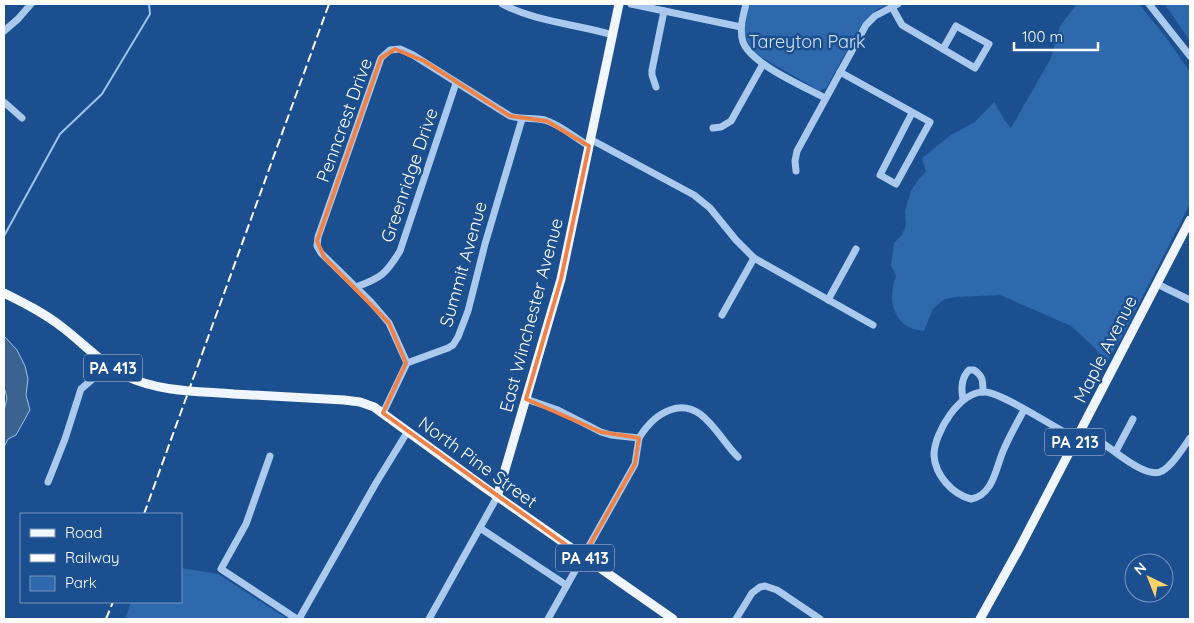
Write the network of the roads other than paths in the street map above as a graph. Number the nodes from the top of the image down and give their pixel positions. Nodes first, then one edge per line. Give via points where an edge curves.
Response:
1 (31, 4) edge
2 (502, 4) edge
3 (619, 4) edge
4 (631, 4) edge
5 (746, 4) edge
6 (1149, 4) edge
7 (895, 6) edge
8 (664, 11) junction
9 (742, 27) junction
10 (4, 31) edge
11 (613, 35) junction
12 (943, 49) junction
13 (1190, 56) edge
14 (764, 64) junction
15 (840, 72) junction
16 (456, 83) junction
17 (656, 87) dead end
18 (826, 98) junction
19 (4, 102) edge
20 (912, 113) junction
21 (22, 118) dead end
22 (522, 119) junction
23 (713, 128) dead end
24 (590, 143) junction
25 (796, 171) dead end
26 (1190, 220) edge
27 (856, 249) dead end
28 (754, 258) junction
29 (1157, 284) junction
30 (356, 287) junction
31 (4, 292) edge
32 (828, 300) junction
33 (1190, 300) edge
34 (722, 315) dead end
35 (873, 325) dead end
36 (407, 363) junction
37 (107, 364) junction
38 (983, 392) junction
39 (526, 399) junction
40 (963, 399) junction
41 (1024, 410) junction
42 (383, 413) junction
43 (1133, 419) dead end
44 (408, 431) junction
45 (639, 438) junction
46 (1190, 438) edge
47 (1076, 439) junction
48 (1101, 442) dead end
49 (1116, 452) junction
50 (270, 456) dead end
51 (738, 457) dead end
52 (48, 482) dead end
53 (497, 497) junction
54 (480, 528) junction
55 (583, 556) junction
56 (566, 585) junction
57 (298, 619) edge
58 (429, 619) edge
59 (548, 619) edge
60 (673, 619) edge
61 (736, 619) edge
62 (820, 619) edge
63 (980, 619) edge

1 - 10 street
2 - 11 street via 541,18
3 - 11 main road, East Winchester Avenue
4 - 8 street
5 - 9 street
6 - 13 street
7 - 12 street via 902,25
7 - 15 street via 871,19
8 - 9 street
8 - 17 street via 652,70
9 - 14 street via 746,47
11 - 24 main road, East Winchester Avenue
12 - 12 street via 975,68 989,44 956,26
14 - 18 street
14 - 23 street via 731,121
15 - 18 street
15 - 20 street
16 - 22 street, Penncrest Drive via 500,111
16 - 30 street, Greenridge Drive via 400,251 384,274
16 - 30 street, Penncrest Drive via 404,50 390,50 381,58 317,241 318,250
18 - 25 street via 797,151
19 - 21 street
20 - 20 street via 930,122 896,184 880,175
22 - 24 street, Penncrest Drive via 547,121
22 - 36 street, Summit Avenue via 458,337 448,348
24 - 28 street, Penncrest Drive via 694,195 710,208
24 - 39 main road, East Winchester Avenue via 561,279
26 - 29 main road, Maple Avenue / PA 213
27 - 32 street
28 - 32 street, Penncrest Drive
28 - 34 street
29 - 33 street
29 - 47 main road, Maple Avenue / PA 213
30 - 36 street, Penncrest Drive via 388,323
31 - 37 main road, PA 413 via 51,319
32 - 35 street, Penncrest Drive
36 - 42 street
37 - 42 main road, North Pine Street / PA 413 via 128,377 167,389 360,402
37 - 52 street via 81,388
38 - 40 street
38 - 40 street via 982,377 969,370 962,384
38 - 41 street via 992,393
39 - 45 street via 558,410 601,432
39 - 53 main road, East Winchester Avenue
40 - 41 street via 941,432 934,459 947,484 971,499 981,496 993,480 1003,450
41 - 47 street
42 - 44 main road, North Pine Street / PA 413
43 - 49 street
44 - 53 main road, North Pine Street / PA 413
44 - 57 street
45 - 51 street via 657,417 674,409 688,408 702,414
45 - 55 street via 635,464
46 - 49 street via 1160,472 1148,472
47 - 63 main road, Maple Avenue / PA 213
48 - 49 street
50 - 57 street via 246,524 220,570
53 - 54 street, East Winchester Avenue
53 - 55 main road, North Pine Street / PA 413
54 - 56 street
54 - 58 street, East Winchester Avenue
55 - 56 street
55 - 60 main road, North Pine Street / PA 413
56 - 59 street
61 - 62 street via 752,593 765,586 774,588

